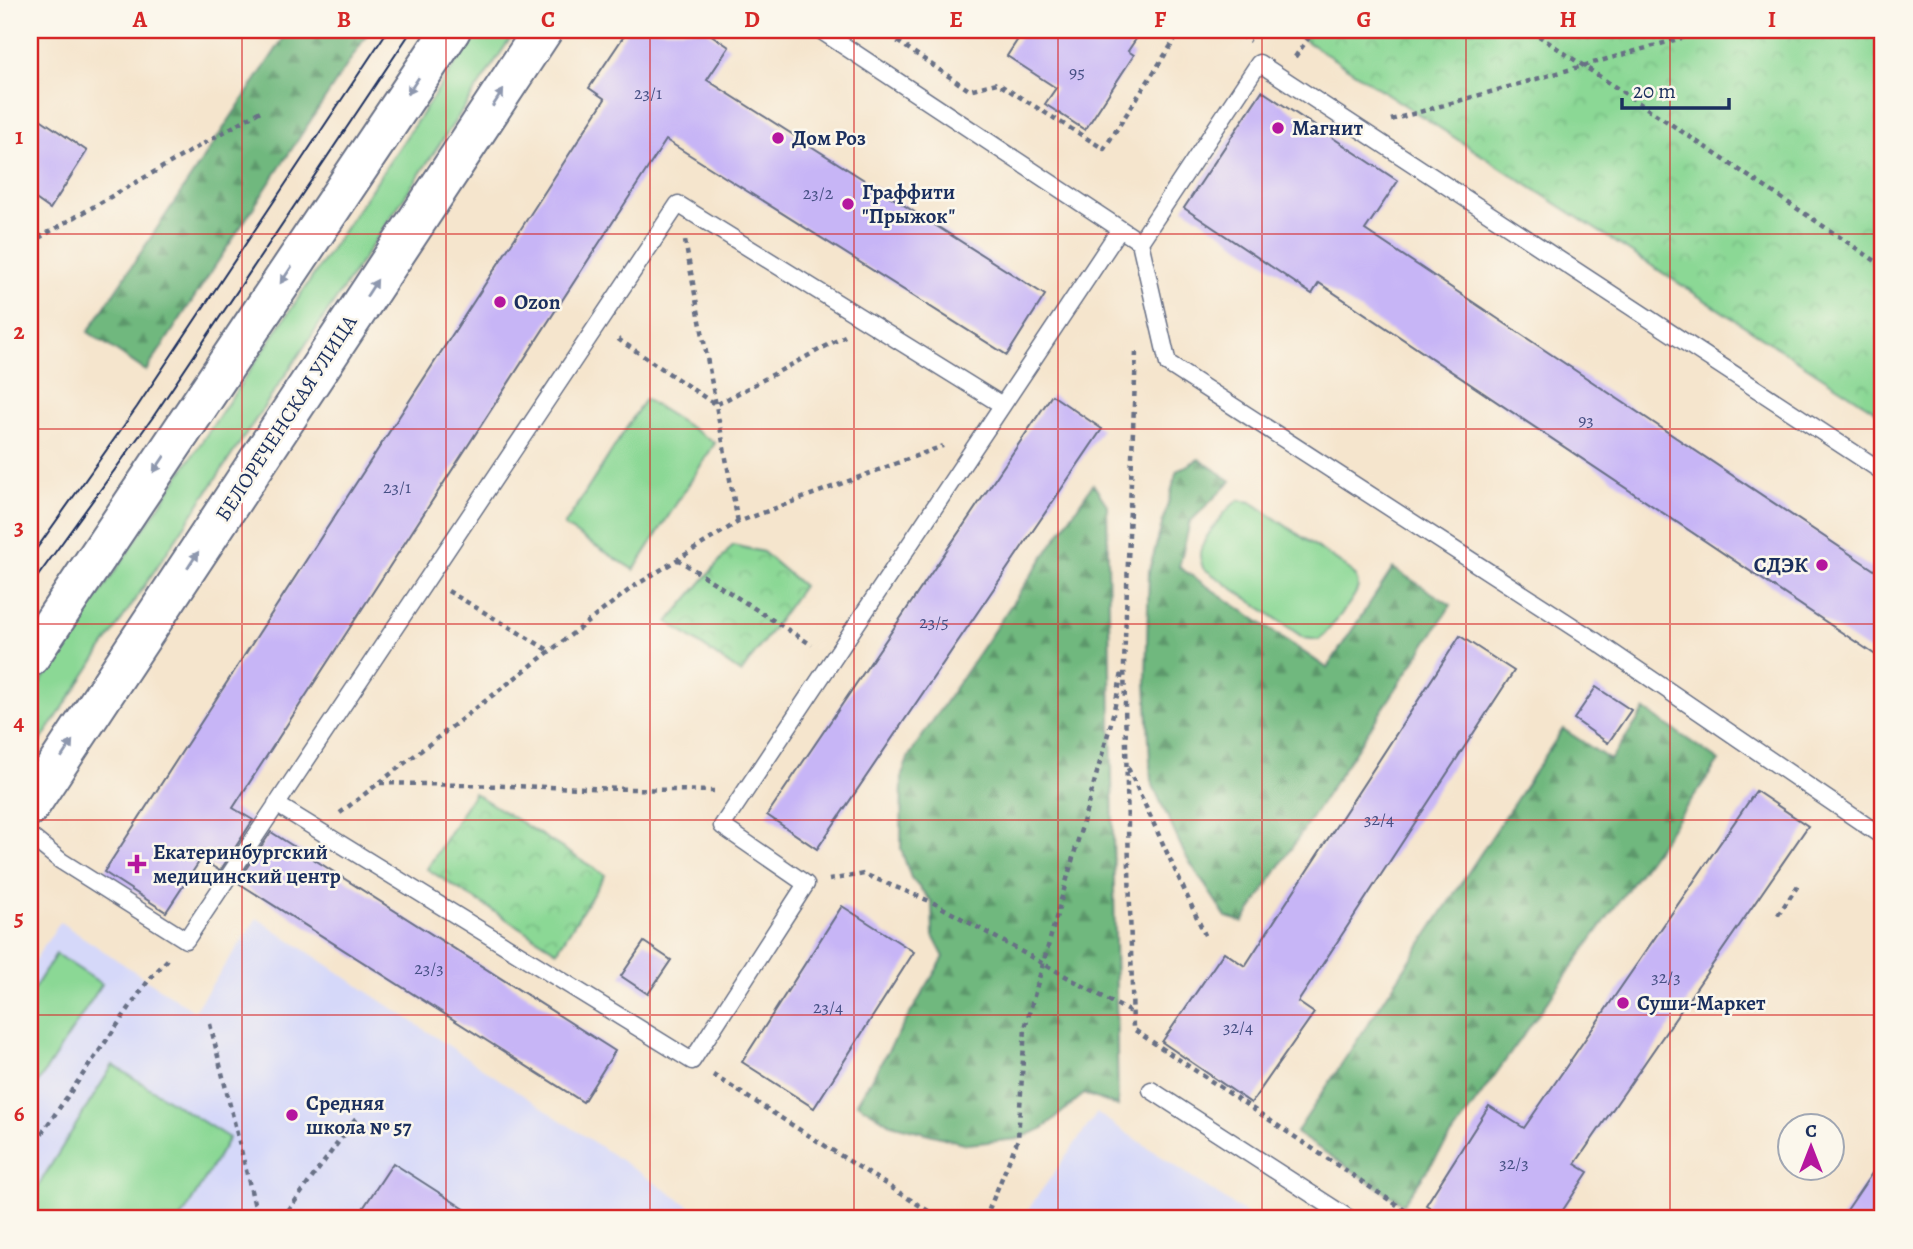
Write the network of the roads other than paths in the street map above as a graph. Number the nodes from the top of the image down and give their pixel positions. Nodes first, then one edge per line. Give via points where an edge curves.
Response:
1 (451, 30) edge
2 (543, 30) edge
3 (820, 30) edge
4 (1120, 229) junction
5 (1140, 242) junction
6 (1002, 405) junction
7 (1883, 472) edge
8 (30, 657) edge
9 (276, 804) junction
10 (30, 806) edge
11 (30, 836) edge
12 (1883, 837) edge
13 (1151, 1090) dead end
14 (1350, 1219) edge

1 -> 8 street
10 -> 2 street, БЕЛОРЕЧЕНСКАЯ УЛИЦА
3 - 4 lane
4 - 5 lane
4 - 6 lane
5 - 7 lane via 1259,63
5 - 12 lane via 1168,364 1597,642
6 - 9 lane via 678,204
6 - 9 lane via 722,826 806,884 692,1061
9 - 11 lane via 186,940 61,861
13 - 14 lane

